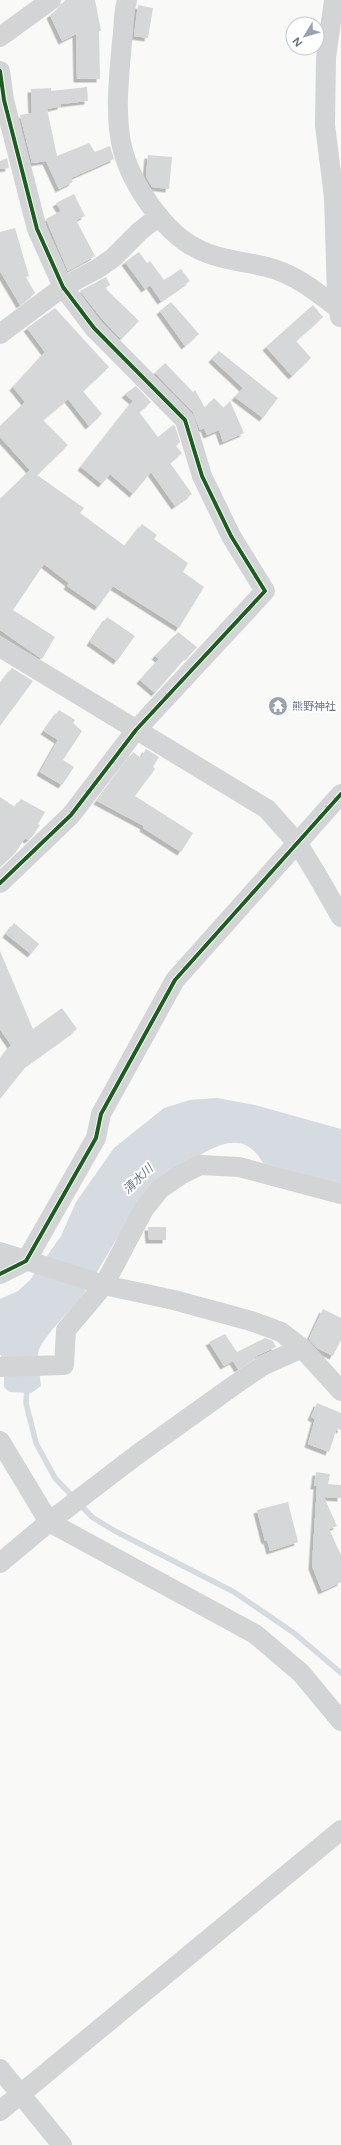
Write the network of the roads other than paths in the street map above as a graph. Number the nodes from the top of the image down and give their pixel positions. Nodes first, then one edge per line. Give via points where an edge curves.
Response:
1 (51, 0) edge
2 (127, 0) edge
3 (334, 0) edge
4 (0, 36) edge
5 (0, 71) edge
6 (159, 216) junction
7 (63, 287) junction
8 (340, 315) edge
9 (0, 334) edge
10 (0, 647) edge
11 (136, 730) junction
12 (341, 794) edge
13 (298, 844) junction
14 (0, 883) edge
15 (341, 917) edge
16 (341, 1194) edge
17 (0, 1252) edge
18 (26, 1261) junction
19 (0, 1274) edge
20 (104, 1285) junction
21 (302, 1348) junction
22 (2, 1367) edge
23 (341, 1391) edge
24 (0, 1441) edge
25 (55, 1518) junction
26 (0, 1563) edge
27 (341, 1721) edge
28 (341, 1830) edge
29 (0, 2069) edge
30 (21, 2094) junction
31 (0, 2111) edge
32 (62, 2145) edge

1 - 4 street
2 - 6 street via 120,62 120,129 123,152 138,185
3 - 8 street via 326,58 325,125 334,197
5 - 7 street via 4,100 37,228
6 - 7 street via 113,258
6 - 8 street via 171,231 196,249 236,262 267,267 298,279
7 - 9 street
7 - 11 street via 94,328 185,420 202,476 231,536 265,591
10 - 11 street
11 - 13 street via 267,809
11 - 14 street via 71,815
12 - 13 street
13 - 15 street
13 - 18 street via 175,980 101,1114 96,1138
16 - 20 street via 239,1167 200,1165 160,1189 144,1208
17 - 18 street
18 - 19 street
18 - 20 street
20 - 21 street via 174,1300 251,1321 281,1332
20 - 22 street via 66,1330 64,1365
21 - 23 street
21 - 25 street via 264,1365 144,1450
24 - 25 street
25 - 26 street
25 - 27 street via 255,1634 301,1673
28 - 30 street
29 - 30 street
30 - 31 street
30 - 32 street

